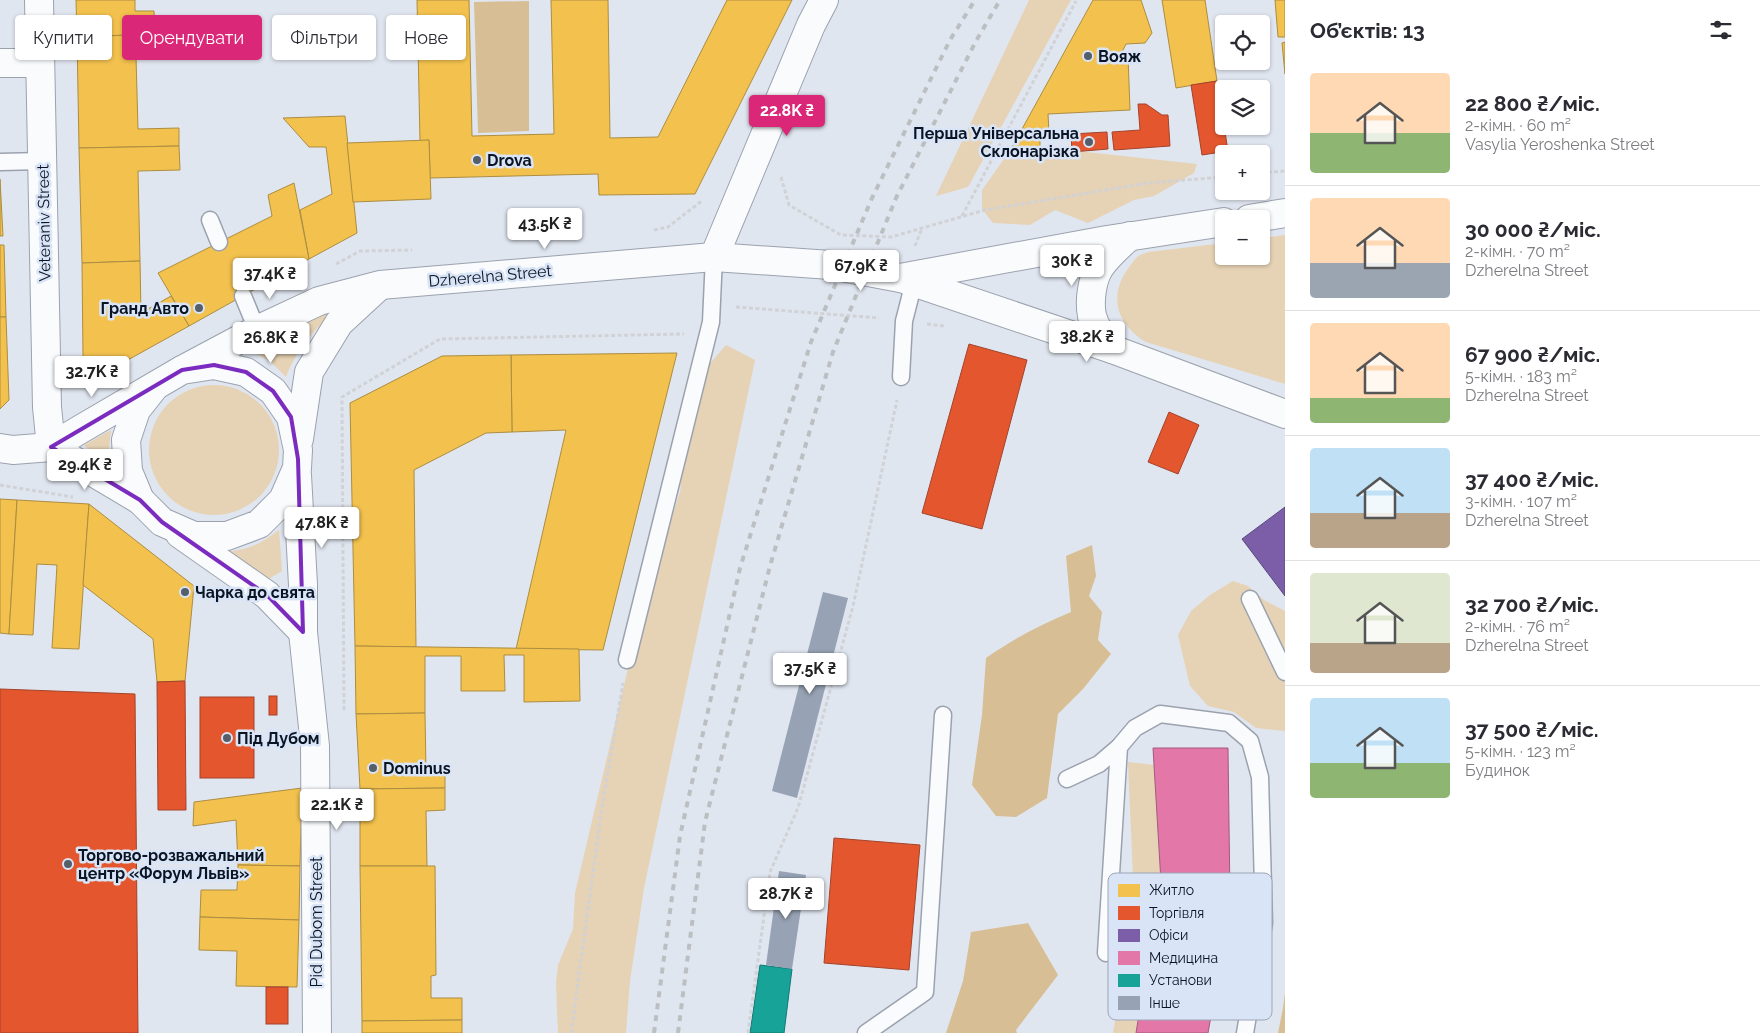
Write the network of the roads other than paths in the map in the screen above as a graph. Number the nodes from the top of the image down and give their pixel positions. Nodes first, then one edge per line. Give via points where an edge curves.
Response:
1 (38, 0) edge
2 (824, 0) edge
3 (0, 63) edge
4 (40, 63) junction
5 (42, 161) junction
6 (0, 162) edge
7 (1285, 214) edge
8 (1270, 216) edge
9 (210, 220) dead end
10 (1215, 223) edge
11 (1130, 236) junction
12 (219, 242) dead end
13 (714, 257) junction
14 (907, 280) junction
15 (380, 285) junction
16 (243, 296) dead end
17 (257, 330) junction
18 (1112, 349) junction
19 (182, 370) junction
20 (901, 377) road end
21 (155, 386) junction
22 (1285, 414) edge
23 (51, 447) junction
24 (0, 448) edge
25 (297, 459) junction
26 (140, 500) junction
27 (162, 522) junction
28 (1250, 599) dead end
29 (303, 632) junction
30 (628, 660) road end
31 (1285, 672) edge
32 (943, 716) dead end
33 (1119, 747) junction
34 (1067, 779) dead end
35 (1111, 873) edge
36 (1263, 873) edge
37 (1108, 921) edge
38 (1106, 953) dead end
39 (1247, 1020) edge
40 (317, 1033) edge
41 (866, 1033) edge
42 (1245, 1033) edge

1 - 4 street, Veteraniv Street
2 - 13 street via 811,24
3 - 4 street
4 - 5 street, Veteraniv Street
5 - 6 lane
5 - 23 street, Veteraniv Street via 47,407
7 - 8 street
9 - 12 lane
10 - 11 street, Dzherelna Street
11 - 14 street, Dzherelna Street
11 - 18 street via 1111,252 1093,284 1092,316 1102,338
13 - 14 street, Dzherelna Street via 831,265
13 - 15 street, Dzherelna Street
13 - 30 lane via 711,322
14 - 18 street
14 - 20 lane
15 - 17 street, Dzherelna Street via 319,301
15 - 25 street via 339,323 309,372
16 - 17 lane
17 - 19 street, Dzherelna Street
18 - 22 street
19 - 21 street
19 - 25 street via 214,365 246,372 273,391 291,418
21 - 23 street
21 - 26 street via 136,410 126,440 128,471
23 - 24 street
23 - 26 street
25 - 27 street via 283,500 259,524 227,536 194,536
25 - 29 street, Pid Dubom Street
26 - 27 street
27 - 29 street via 267,595
28 - 31 lane
29 - 40 street, Pid Dubom Street via 315,746
32 - 41 lane via 926,992
33 - 34 lane via 1099,764
33 - 35 lane
33 - 36 lane via 1135,728 1160,714 1229,723 1250,741 1260,777
37 - 38 lane
39 - 42 lane

